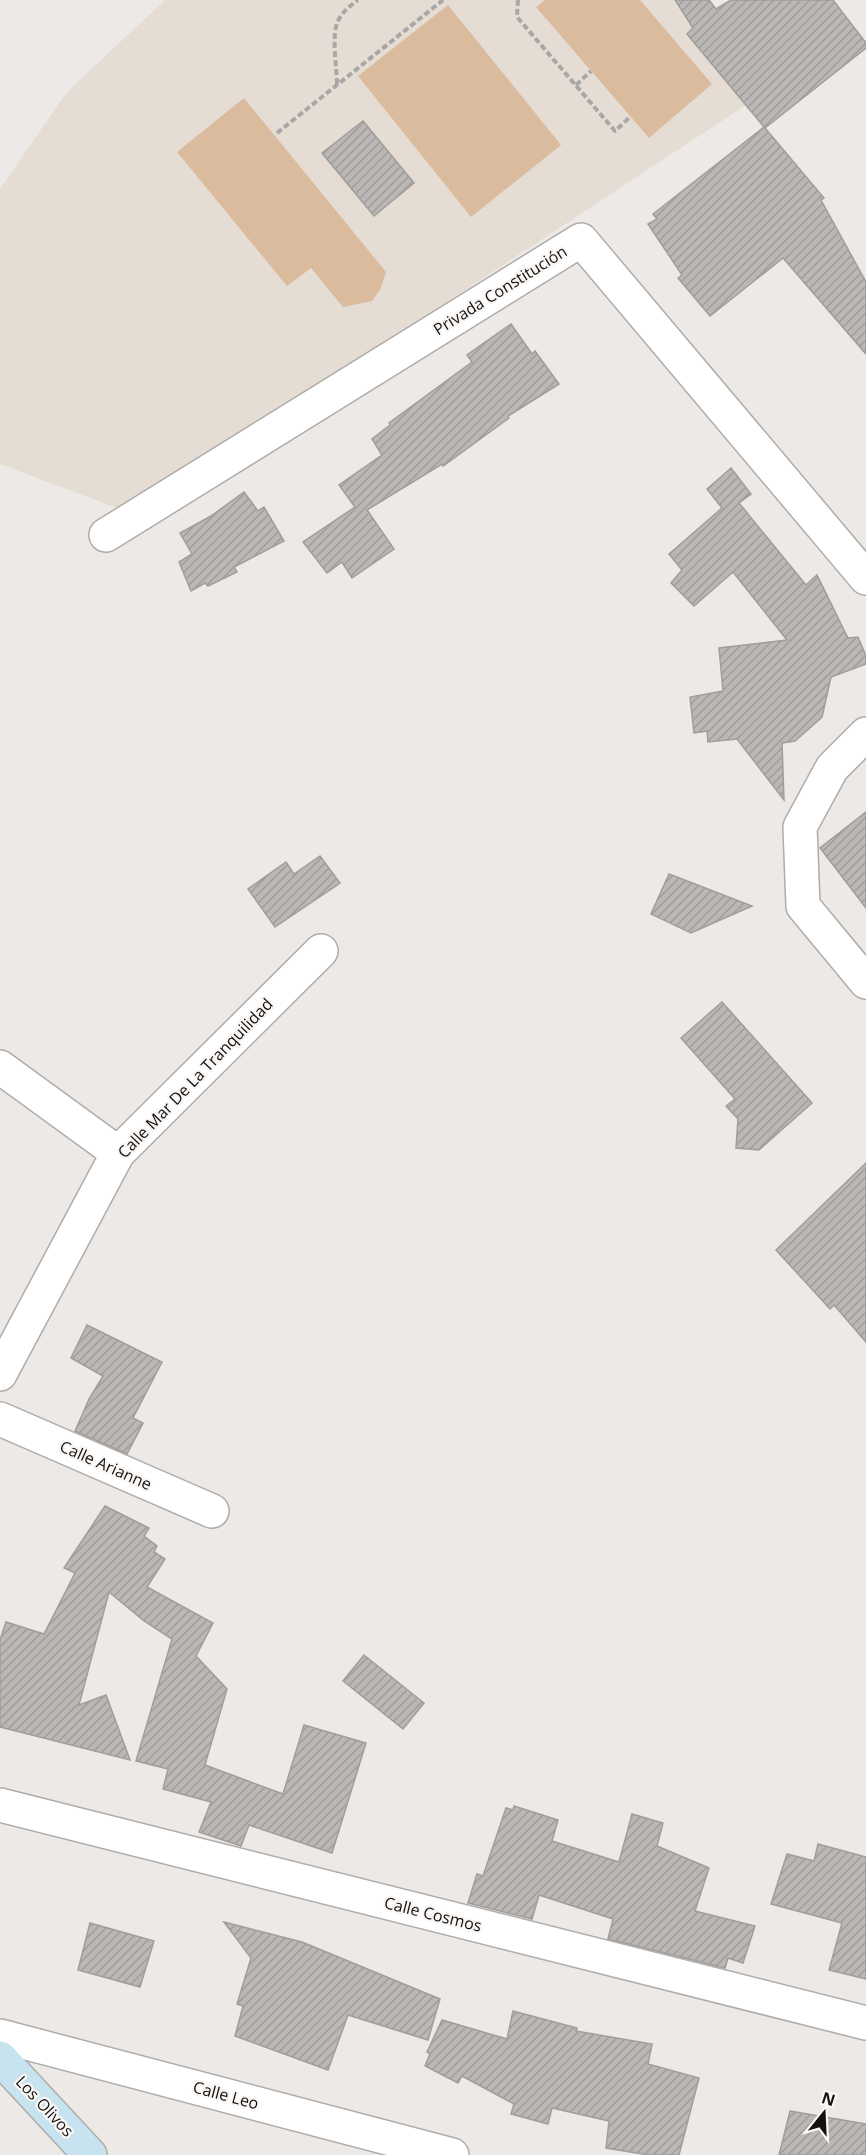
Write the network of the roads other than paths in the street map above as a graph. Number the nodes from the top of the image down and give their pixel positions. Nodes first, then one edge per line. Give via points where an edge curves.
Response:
1 (106, 535) dead end
2 (866, 578) edge
3 (866, 734) edge
4 (321, 951) dead end
5 (866, 982) edge
6 (0, 1067) edge
7 (118, 1153) junction
8 (0, 1374) edge
9 (0, 1419) edge
10 (212, 1511) dead end
11 (0, 1805) edge
12 (866, 2023) edge
13 (0, 2036) edge
14 (0, 2058) edge
15 (90, 2155) edge
16 (452, 2155) edge

1 - 2 street, Privada Constitución via 581,240
3 - 5 street via 832,768 800,827 803,906
4 - 7 street, Calle Mar De La Tranquilidad
6 - 7 street
7 - 8 street, Calle Mar De La Tranquilidad
9 - 10 street, Calle Arianne
11 - 12 street, Calle Cosmos
13 - 16 street, Calle Leo
14 - 15 street, Los Olivos

